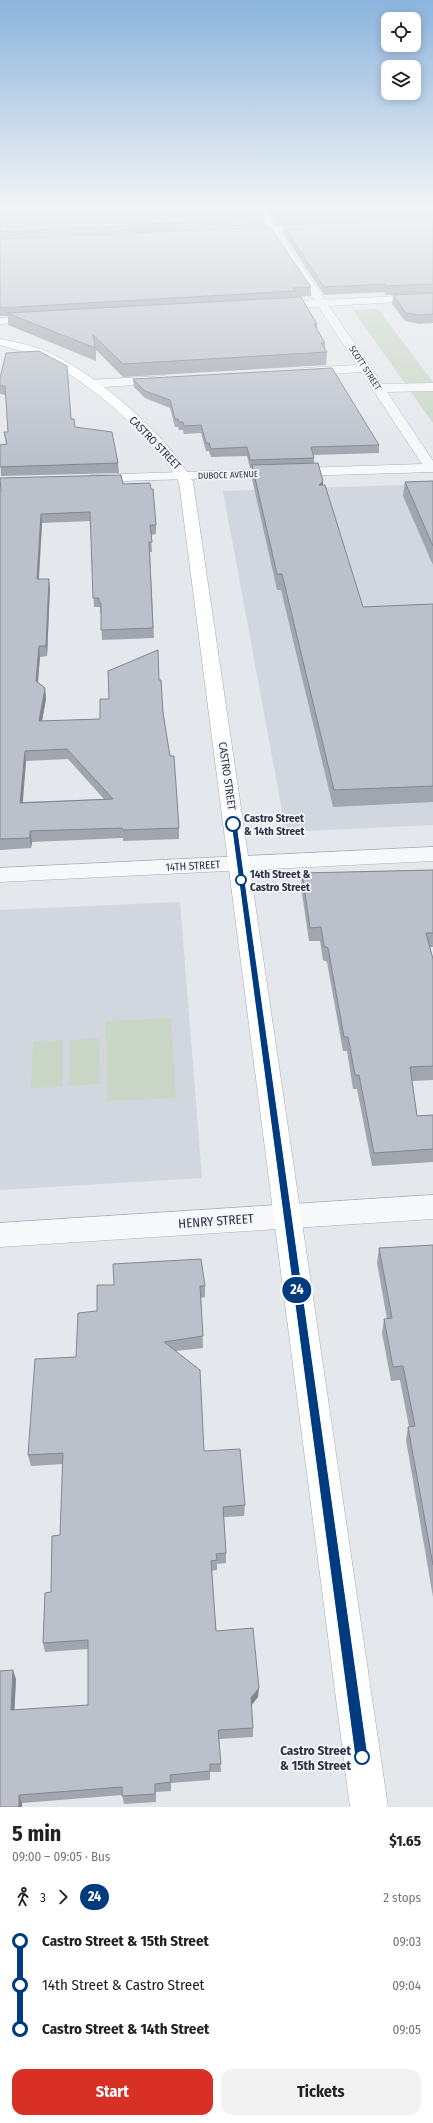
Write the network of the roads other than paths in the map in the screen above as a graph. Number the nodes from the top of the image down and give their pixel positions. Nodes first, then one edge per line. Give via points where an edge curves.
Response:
1 (315, 292) edge
2 (433, 298) edge
3 (322, 303) junction
4 (268, 306) edge
5 (47, 318) edge
6 (0, 321) edge
7 (0, 342) edge
8 (365, 368) junction
9 (294, 372) edge
10 (176, 379) edge
11 (89, 384) junction
12 (433, 387) edge
13 (378, 388) junction
14 (432, 468) edge
15 (184, 476) junction
16 (78, 479) edge
17 (433, 854) edge
18 (239, 863) junction
19 (0, 875) edge
20 (433, 1207) edge
21 (287, 1216) junction
22 (0, 1235) edge
23 (369, 1807) edge

1 - 3 street, SCOTT STREET
2 - 3 street
3 - 4 street
3 - 8 street, SCOTT STREET
5 - 6 street
7 - 11 main road, CASTRO STREET via 52,358
8 - 9 street
8 - 13 street, SCOTT STREET
10 - 11 street
11 - 15 main road, CASTRO STREET via 143,428 176,463
12 - 13 street
13 - 14 street, SCOTT STREET
14 - 15 street, DUBOCE AVENUE
15 - 16 street, DUBOCE AVENUE
15 - 18 main road, CASTRO STREET
17 - 18 street, 14TH STREET
18 - 19 street, 14TH STREET
18 - 21 main road, CASTRO STREET
20 - 21 street, HENRY STREET
21 - 22 street, HENRY STREET
21 - 23 main road, CASTRO STREET

